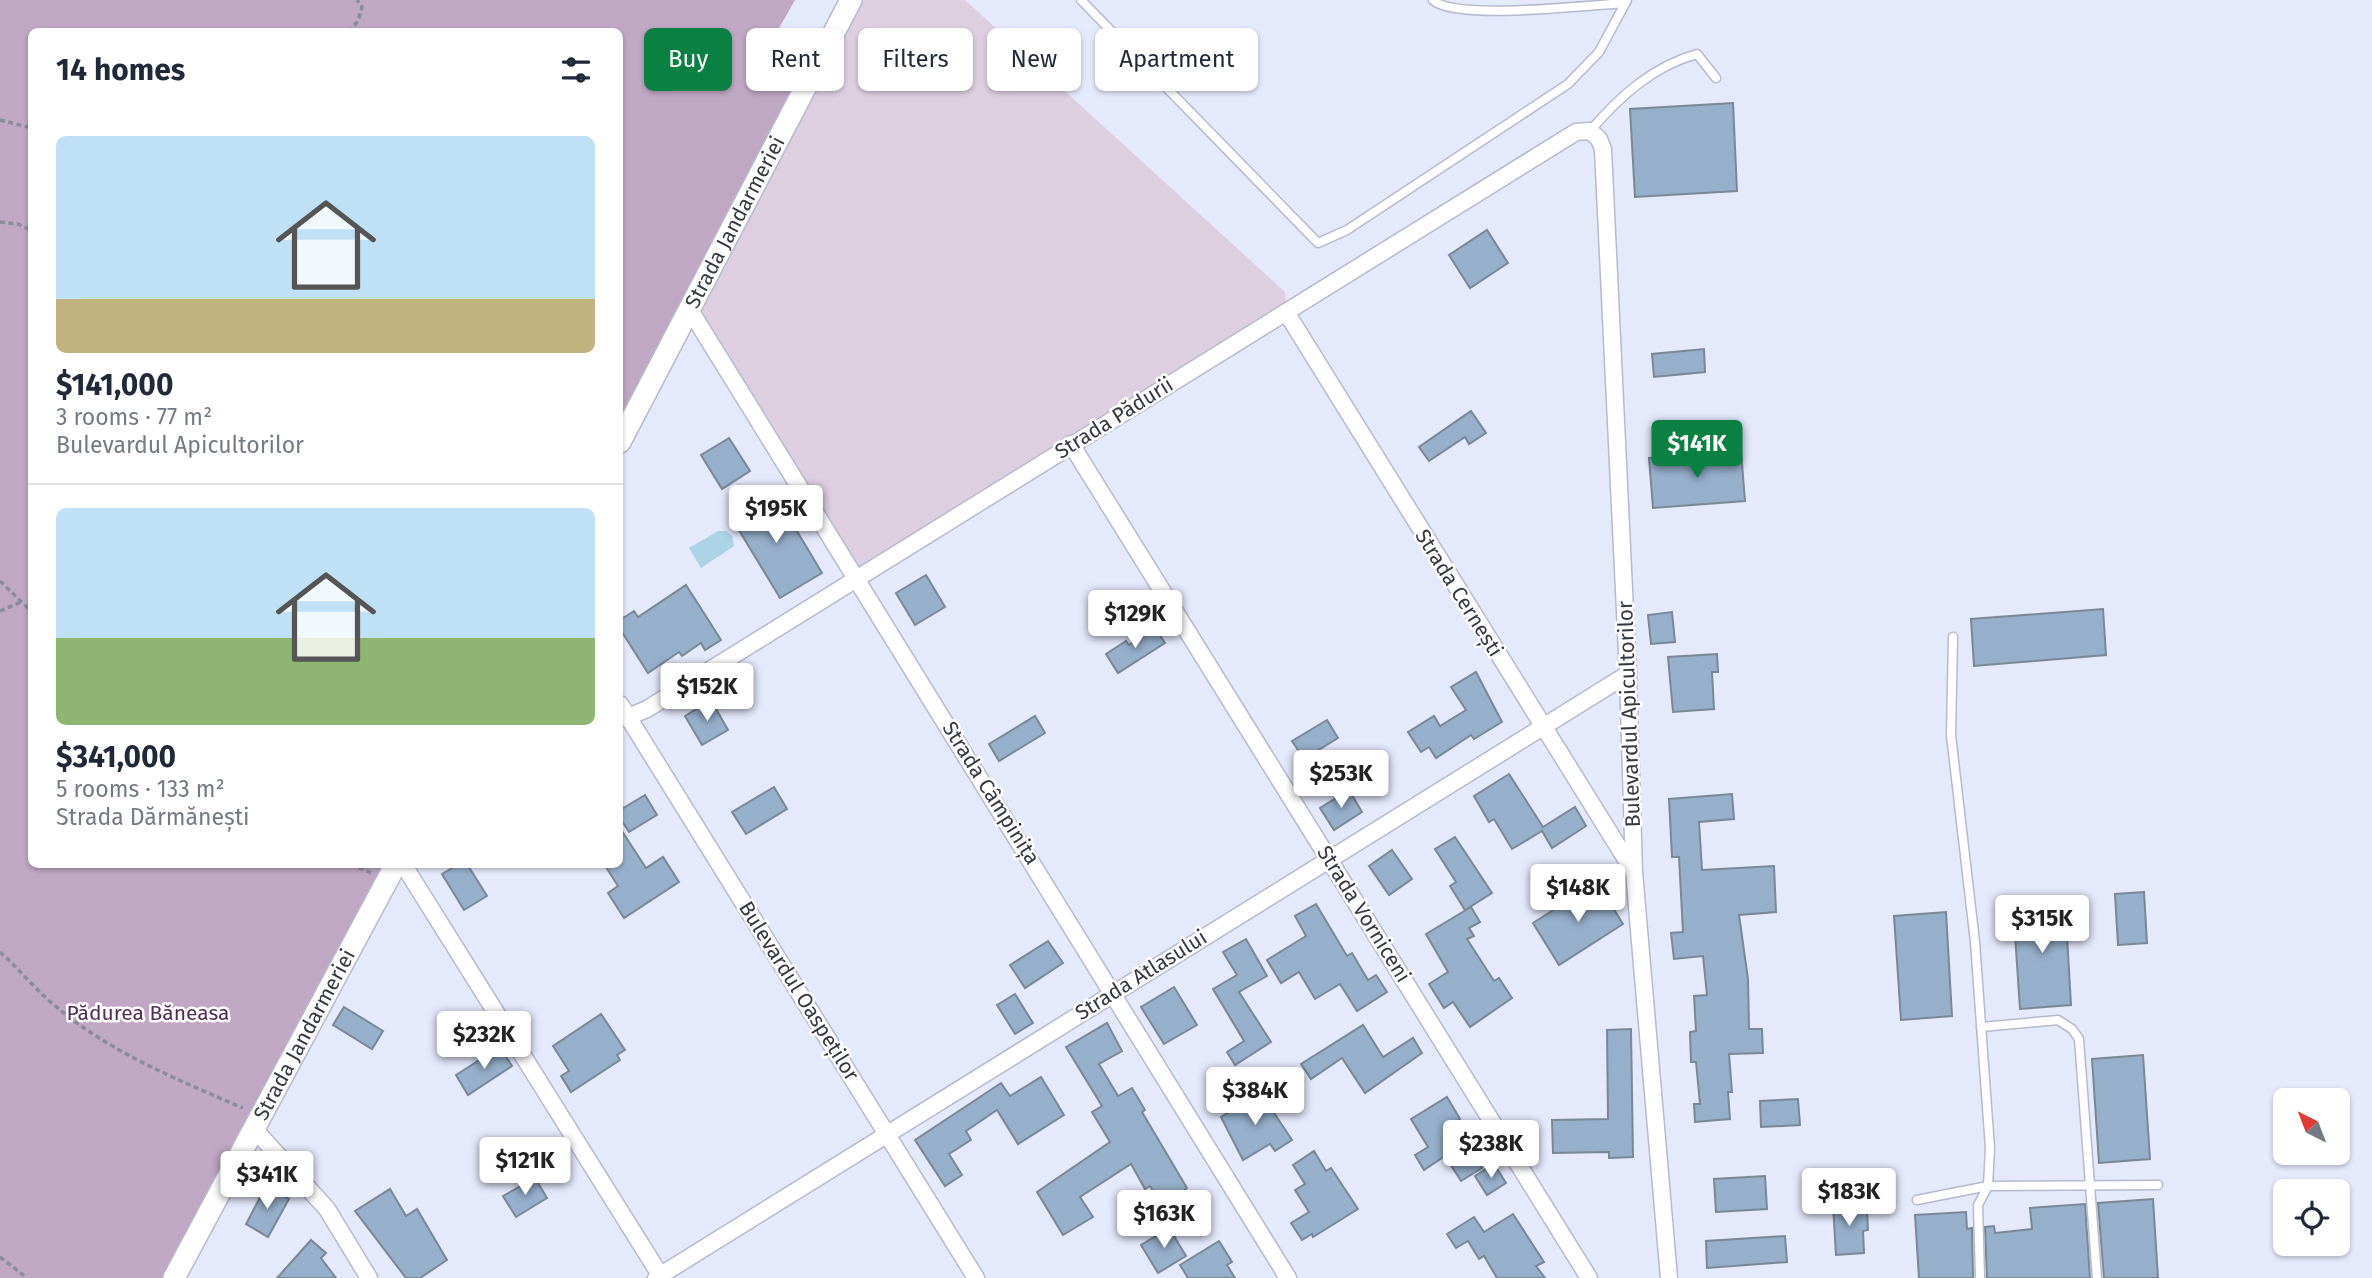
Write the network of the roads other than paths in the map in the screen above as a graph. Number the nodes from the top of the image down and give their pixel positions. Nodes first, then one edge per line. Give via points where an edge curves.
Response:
1 (851, 0) edge
2 (1082, 0) edge
3 (1433, 0) edge
4 (1626, 2) edge
5 (1717, 78) dead end
6 (1590, 131) junction
7 (690, 310) junction
8 (1286, 312) junction
9 (623, 436) edge
10 (1071, 444) junction
11 (856, 578) junction
12 (1953, 637) dead end
13 (1628, 674) junction
14 (623, 713) edge
15 (623, 715) edge
16 (1543, 727) junction
17 (1329, 858) junction
18 (394, 868) edge
19 (405, 868) edge
20 (1634, 872) junction
21 (1114, 992) junction
22 (1982, 1027) junction
23 (258, 1123) junction
24 (887, 1133) junction
25 (2090, 1185) junction
26 (2158, 1185) dead end
27 (1988, 1186) junction
28 (1917, 1200) dead end
29 (659, 1277) edge
30 (174, 1278) edge
31 (369, 1278) edge
32 (976, 1278) edge
33 (1288, 1278) edge
34 (1589, 1278) edge
35 (1669, 1278) edge
36 (1980, 1278) edge
37 (2097, 1278) edge

1 - 7 street, Strada Jandarmeriei
2 - 4 lane via 1318,243 1347,230 1568,84 1599,52
3 - 4 lane via 1451,10 1485,11
5 - 6 lane via 1698,54 1684,58 1637,84
6 - 8 street, Strada Pădurii via 1576,132
6 - 13 street, Bulevardul Apicultorilor via 1603,149
7 - 9 street, Strada Jandarmeriei
7 - 11 street, Strada Câmpinița
8 - 10 street, Strada Pădurii
8 - 16 street, Strada Cernești
10 - 11 street, Strada Pădurii
10 - 17 street, Strada Vorniceni
11 - 14 street, Strada Pădurii via 647,709
11 - 21 street, Strada Câmpinița
12 - 22 lane via 1951,735
13 - 16 street, Strada Atlasului
13 - 20 street, Bulevardul Apicultorilor
15 - 24 street, Bulevardul Oaspeților
16 - 17 street, Strada Atlasului
16 - 20 street, Strada Cernești
17 - 21 street, Strada Atlasului
17 - 34 street, Strada Vorniceni
18 - 23 street, Strada Jandarmeriei
19 - 29 street
20 - 35 street, Bulevardul Apicultorilor
21 - 24 street, Strada Atlasului
21 - 33 street, Strada Câmpinița
22 - 25 lane via 2058,1020 2072,1029 2079,1040
22 - 27 lane
23 - 30 street, Strada Jandarmeriei
23 - 31 street via 327,1209
24 - 29 street, Strada Atlasului
24 - 32 street, Bulevardul Oaspeților
25 - 26 lane
25 - 27 lane
25 - 37 lane
27 - 28 lane
27 - 36 lane via 1978,1205

